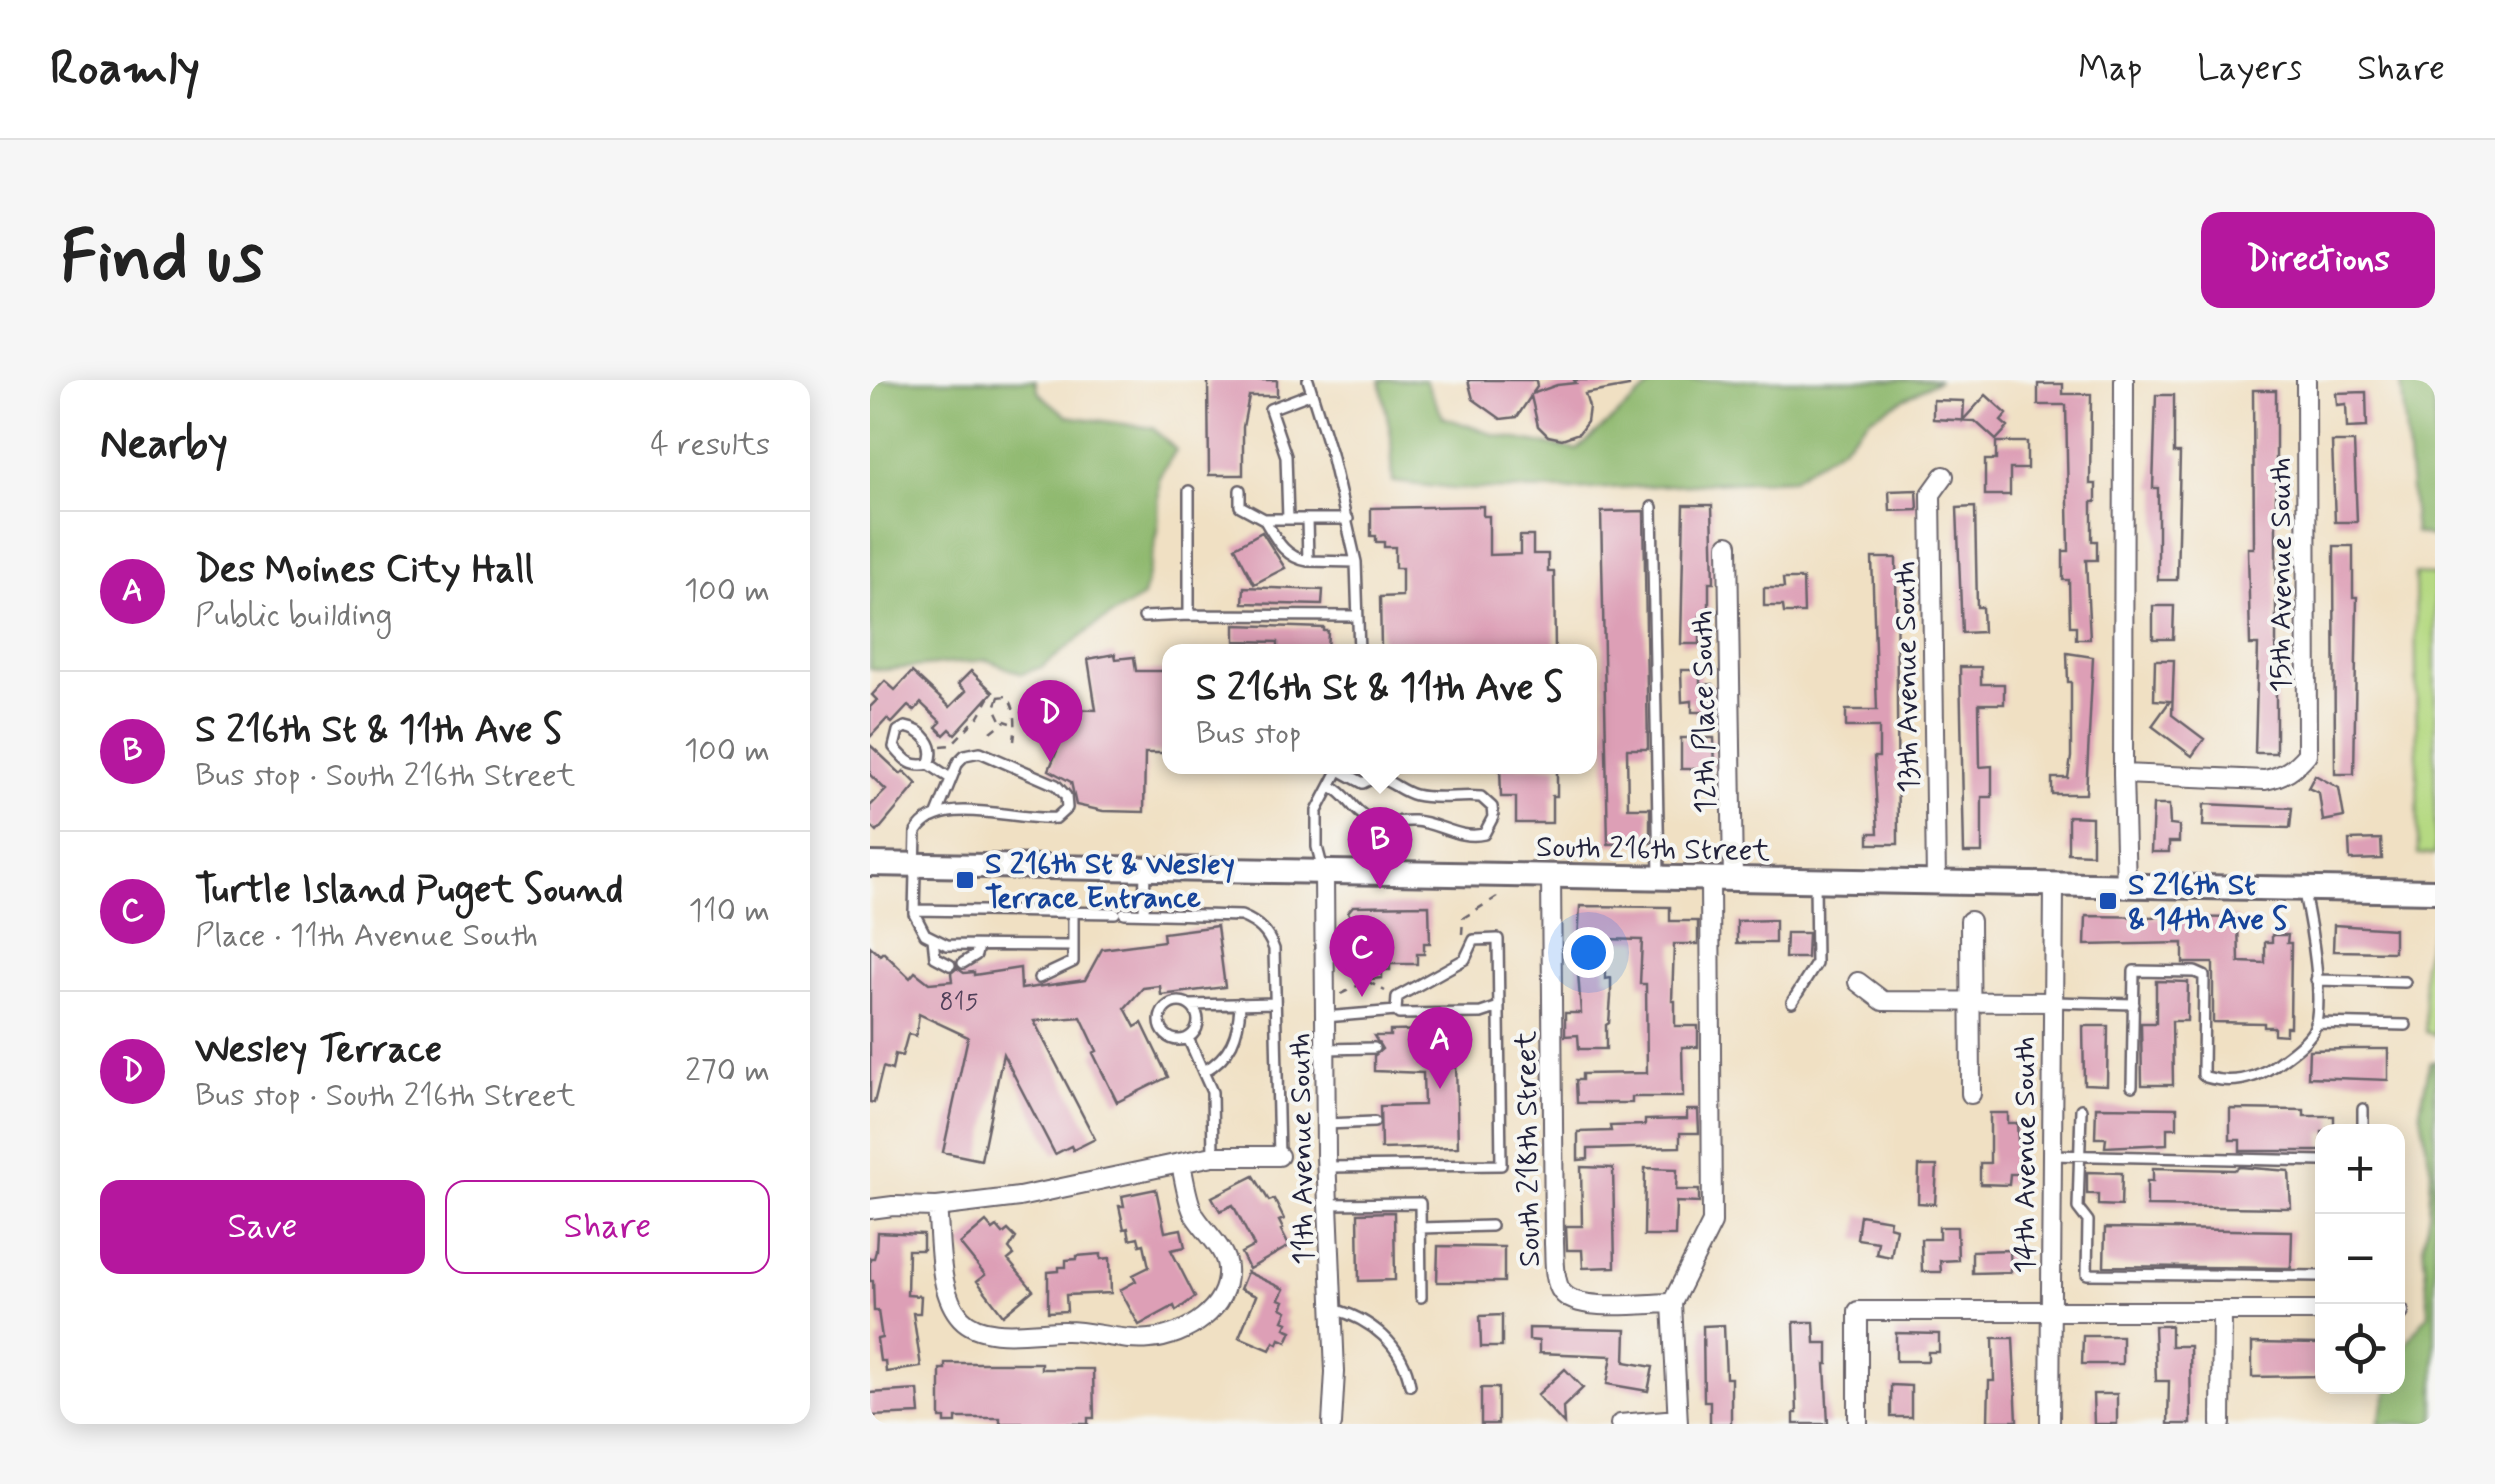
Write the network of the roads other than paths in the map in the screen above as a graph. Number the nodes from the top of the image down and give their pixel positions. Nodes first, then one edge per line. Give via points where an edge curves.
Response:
1 (1308, 380) edge
2 (2124, 380) edge
3 (2306, 380) edge
4 (1312, 393) junction
5 (1944, 476) dead end
6 (1240, 490) dead end
7 (1189, 491) dead end
8 (1652, 508) dead end
9 (1264, 519) junction
10 (1288, 519) junction
11 (1307, 519) junction
12 (1348, 519) junction
13 (1728, 545) dead end
14 (1308, 561) junction
15 (1356, 562) junction
16 (1189, 615) junction
17 (1357, 616) junction
18 (1144, 617) dead end
19 (1358, 644) edge
20 (930, 764) junction
21 (1337, 774) edge
22 (1349, 774) edge
23 (2122, 774) junction
24 (950, 778) junction
25 (1331, 786) junction
26 (936, 814) junction
27 (870, 864) edge
28 (916, 864) junction
29 (1144, 869) junction
30 (1324, 873) junction
31 (1552, 876) junction
32 (1659, 878) junction
33 (1721, 879) junction
34 (1814, 880) junction
35 (1936, 883) junction
36 (2054, 886) junction
37 (2126, 888) junction
38 (2303, 890) junction
39 (2435, 891) edge
40 (914, 910) junction
41 (1073, 913) junction
42 (1144, 913) junction
43 (1970, 920) dead end
44 (933, 940) junction
45 (978, 946) junction
46 (1073, 946) junction
47 (950, 964) dead end
48 (963, 964) dead end
49 (1039, 978) dead end
50 (2316, 980) junction
51 (1858, 982) dead end
52 (2405, 982) dead end
53 (1792, 1002) dead end
54 (1970, 1002) junction
55 (2053, 1002) junction
56 (1240, 1003) junction
57 (1275, 1003) junction
58 (2134, 1004) junction
59 (1190, 1005) junction
60 (1499, 1007) junction
61 (1396, 1010) junction
62 (1325, 1017) junction
63 (2315, 1023) junction
64 (2406, 1025) dead end
65 (1188, 1038) junction
66 (1374, 1048) dead end
67 (1326, 1049) junction
68 (1203, 1072) junction
69 (2132, 1086) dead end
70 (1971, 1094) dead end
71 (2081, 1110) dead end
72 (2363, 1110) dead end
73 (1374, 1122) dead end
74 (1326, 1124) junction
75 (2363, 1124) edge
76 (2052, 1155) junction
77 (1214, 1156) junction
78 (1279, 1156) joint
79 (2080, 1156) junction
80 (2315, 1161) edge
81 (1180, 1165) junction
82 (1327, 1167) junction
83 (1328, 1204) junction
84 (936, 1207) junction
85 (870, 1209) edge
86 (1491, 1226) dead end
87 (1420, 1228) junction
88 (2315, 1276) edge
89 (1421, 1297) dead end
90 (1672, 1303) junction
91 (1333, 1309) junction
92 (2050, 1310) junction
93 (2222, 1311) junction
94 (2315, 1312) edge
95 (1410, 1385) dead end
96 (1678, 1422) edge
97 (1332, 1424) edge
98 (1620, 1424) edge
99 (1858, 1424) edge
100 (2050, 1424) edge
101 (2220, 1424) edge

1 - 4 lane
2 - 23 street
3 - 23 street, 15th Avenue South via 2306,754 2283,776 2265,780
4 - 10 lane via 1270,408 1286,456
4 - 12 lane
5 - 35 street, 13th Avenue South via 1931,494
6 - 9 lane via 1240,506
7 - 16 lane
8 - 32 lane
9 - 10 lane
9 - 14 lane via 1282,548
10 - 11 lane
11 - 12 lane
11 - 14 lane
12 - 15 lane
13 - 33 street, 12th Place South
14 - 15 lane
15 - 17 lane
16 - 17 lane
16 - 18 lane
17 - 19 lane
20 - 20 lane via 934,756 924,736 905,727 898,731 894,747 909,763
20 - 24 lane
21 - 25 lane
22 - 25 lane via 1362,782 1387,780 1412,794 1481,796 1493,817 1484,834 1475,836 1417,821 1377,822
23 - 37 street
24 - 26 lane
24 - 26 lane via 965,755 980,752 1056,786 1067,808 1039,820 990,811
25 - 30 lane via 1317,811
26 - 28 lane via 916,832
27 - 28 main road, South 216th Street
28 - 29 main road, South 216th Street
28 - 40 lane
29 - 30 main road, South 216th Street
29 - 42 lane
30 - 31 main road, South 216th Street
30 - 62 street, 11th Avenue South
31 - 32 main road, South 216th Street
31 - 90 street, South 218th Street via 1558,1281 1562,1293 1581,1304
32 - 33 main road, South 216th Street
33 - 34 main road, South 216th Street
33 - 90 street via 1712,1222
34 - 35 main road, South 216th Street
34 - 53 lane via 1816,964
35 - 36 main road, South 216th Street
36 - 37 main road, South 216th Street
36 - 55 street, 14th Avenue South
37 - 38 main road, South 216th Street
38 - 39 main road, South 216th Street
38 - 50 lane
40 - 41 lane
40 - 44 lane
41 - 42 lane
41 - 46 lane
42 - 57 lane via 1222,913 1255,922 1274,949
43 - 54 street
44 - 45 lane
44 - 47 lane via 935,957
45 - 46 lane
45 - 48 lane
46 - 49 lane via 1072,962
50 - 52 lane
50 - 63 lane
51 - 54 street via 1883,1001
54 - 55 street
54 - 70 street
55 - 58 lane
55 - 76 street, 14th Avenue South
56 - 57 lane
56 - 59 lane
56 - 68 lane via 1229,1051
57 - 78 lane
58 - 63 lane via 2134,970 2204,976 2203,1075 2214,1080 2262,1075 2309,1036
58 - 69 lane
59 - 65 lane via 1198,1022
59 - 65 lane via 1173,1002 1159,1021 1169,1037
60 - 61 lane via 1481,1014
60 - 61 lane via 1498,940 1474,940 1466,959 1397,997
60 - 82 lane via 1500,1165
61 - 62 lane
62 - 67 street, 11th Avenue South
63 - 64 lane
65 - 68 lane
66 - 67 lane
67 - 74 street, 11th Avenue South
68 - 77 lane via 1212,1092
71 - 79 lane
72 - 75 lane
73 - 74 lane
74 - 82 street, 11th Avenue South
76 - 79 lane
76 - 92 street, 14th Avenue South
77 - 78 street
77 - 81 street
79 - 80 lane
79 - 88 lane via 2078,1208 2088,1221 2087,1274
81 - 84 street
81 - 84 street via 1193,1213 1224,1256 1227,1275 1218,1302 1196,1324 1147,1340 972,1326 947,1290
82 - 83 street, 11th Avenue South
83 - 87 lane via 1420,1204
83 - 91 street, 11th Avenue South
84 - 85 street
86 - 87 lane
87 - 89 lane
90 - 96 street
91 - 95 lane via 1353,1314 1390,1342
91 - 97 street, 11th Avenue South
92 - 93 street
92 - 99 street via 1858,1312
92 - 100 street, 14th Avenue South
93 - 94 street
93 - 101 street
96 - 98 street

